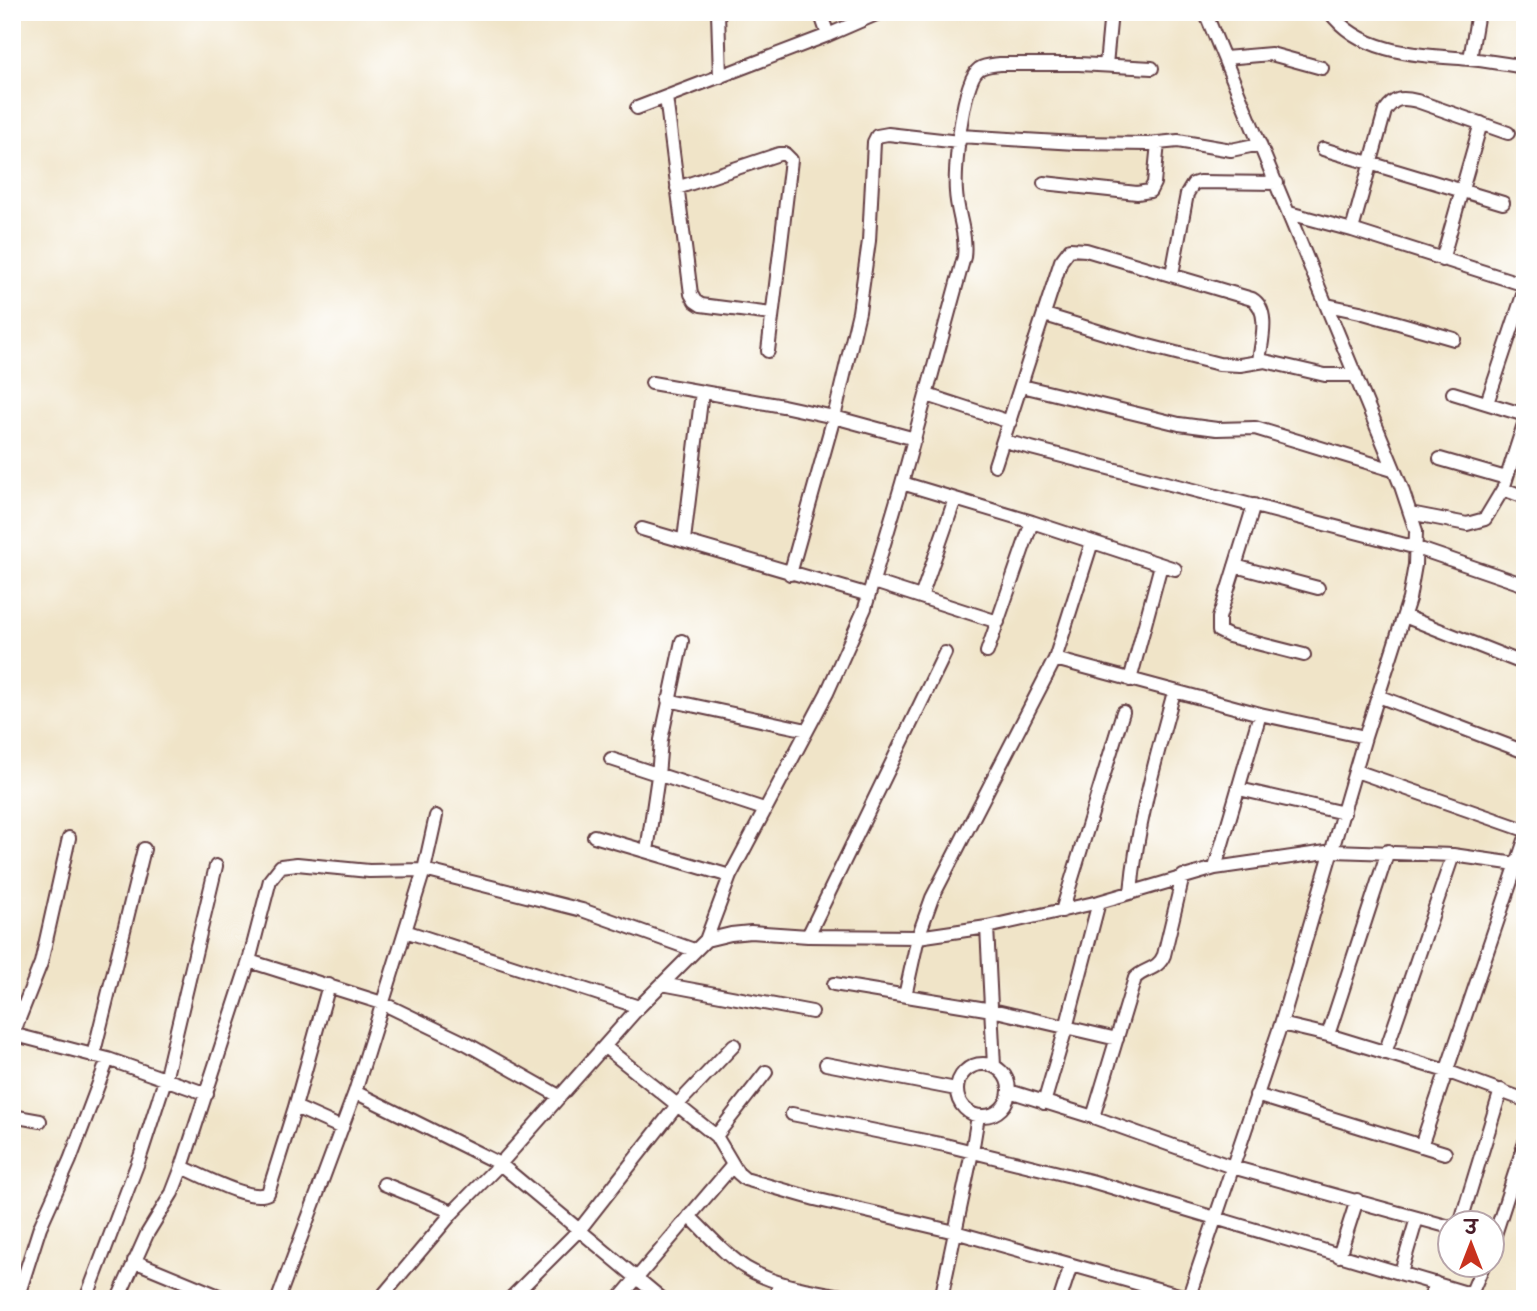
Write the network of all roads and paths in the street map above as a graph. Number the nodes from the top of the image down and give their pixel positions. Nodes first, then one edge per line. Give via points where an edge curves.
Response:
1 (718, 12) edge
2 (820, 12) edge
3 (881, 12) edge
4 (1111, 12) edge
5 (1205, 12) edge
6 (1330, 12) edge
7 (1478, 12) edge
8 (828, 35) junction
9 (1224, 58) junction
10 (1470, 60) junction
11 (1106, 65) junction
12 (1525, 67) edge
13 (1152, 68) dead end
14 (1322, 68) dead end
15 (720, 77) junction
16 (666, 97) junction
17 (636, 108) dead end
18 (1481, 123) junction
19 (1508, 133) dead end
20 (959, 139) junction
21 (1158, 143) junction
22 (1260, 144) junction
23 (1322, 149) dead end
24 (1370, 162) junction
25 (1044, 183) dead end
26 (1277, 183) junction
27 (677, 188) junction
28 (1461, 189) junction
29 (1503, 203) dead end
30 (1289, 212) junction
31 (1352, 230) junction
32 (1441, 260) junction
33 (1172, 274) junction
34 (1525, 287) edge
35 (1327, 306) junction
36 (772, 314) junction
37 (1045, 315) junction
38 (1520, 318) edge
39 (1454, 338) dead end
40 (768, 351) dead end
41 (1259, 361) junction
42 (1356, 376) junction
43 (652, 383) dead end
44 (1022, 386) junction
45 (702, 392) junction
46 (1453, 393) dead end
47 (927, 394) junction
48 (1487, 402) junction
49 (1525, 415) edge
50 (834, 416) junction
51 (1525, 421) edge
52 (1010, 422) junction
53 (915, 439) junction
54 (1004, 441) junction
55 (1440, 459) dead end
56 (995, 465) dead end
57 (1394, 470) junction
58 (902, 483) junction
59 (1504, 484) junction
60 (1525, 497) edge
61 (955, 499) junction
62 (1254, 505) junction
63 (1410, 513) junction
64 (1032, 522) junction
65 (642, 528) dead end
66 (684, 540) junction
67 (1092, 542) junction
68 (1417, 548) junction
69 (1161, 565) junction
70 (1235, 566) junction
71 (1175, 569) dead end
72 (790, 573) junction
73 (874, 582) junction
74 (1525, 585) edge
75 (1318, 588) dead end
76 (869, 595) junction
77 (921, 597) junction
78 (1404, 616) junction
79 (998, 622) junction
80 (682, 640) dead end
81 (987, 652) dead end
82 (945, 653) dead end
83 (1304, 655) dead end
84 (1055, 659) junction
85 (1525, 664) edge
86 (1130, 680) junction
87 (1174, 692) junction
88 (1378, 696) junction
89 (668, 701) junction
90 (1123, 712) dead end
91 (1259, 714) junction
92 (807, 730) junction
93 (1365, 737) junction
94 (1525, 752) edge
95 (611, 759) dead end
96 (1356, 771) junction
97 (658, 776) junction
98 (1239, 789) junction
99 (764, 809) junction
100 (1344, 813) junction
101 (436, 816) dead end
102 (1525, 830) edge
103 (594, 836) dead end
104 (69, 838) dead end
105 (1525, 840) edge
106 (144, 849) dead end
107 (647, 851) junction
108 (1333, 851) junction
109 (1388, 851) junction
110 (1453, 855) junction
111 (1516, 864) junction
112 (216, 866) dead end
113 (1215, 868) junction
114 (424, 870) junction
115 (730, 876) junction
116 (1183, 876) junction
117 (1131, 892) junction
118 (1098, 902) junction
119 (1062, 911) junction
120 (987, 927) junction
121 (405, 931) junction
122 (808, 936) junction
123 (918, 937) junction
124 (706, 940) junction
125 (694, 950) junction
126 (249, 961) junction
127 (663, 984) junction
128 (834, 984) dead end
129 (329, 985) junction
130 (905, 996) junction
131 (382, 1003) junction
132 (639, 1007) junction
133 (992, 1010) junction
134 (812, 1012) dead end
135 (1281, 1024) junction
136 (1066, 1028) junction
137 (13, 1034) edge
138 (1328, 1035) junction
139 (1117, 1040) junction
140 (734, 1045) dead end
141 (605, 1047) junction
142 (1385, 1054) junction
143 (93, 1056) junction
144 (108, 1059) junction
145 (825, 1064) dead end
146 (994, 1066) junction
147 (1446, 1071) junction
148 (766, 1072) dead end
149 (165, 1080) junction
150 (956, 1089) junction
151 (1501, 1090) junction
152 (1009, 1091) junction
153 (355, 1092) junction
154 (207, 1094) junction
155 (1256, 1095) junction
156 (559, 1096) junction
157 (1525, 1100) edge
158 (1044, 1103) junction
159 (678, 1104) junction
160 (295, 1107) junction
161 (792, 1114) dead end
162 (12, 1116) edge
163 (978, 1116) junction
164 (1093, 1117) junction
165 (40, 1121) dead end
166 (342, 1128) junction
167 (716, 1136) junction
168 (1525, 1142) edge
169 (1421, 1146) junction
170 (972, 1152) junction
171 (1445, 1153) dead end
172 (500, 1164) junction
173 (733, 1165) junction
174 (182, 1167) junction
175 (1231, 1167) junction
176 (384, 1184) dead end
177 (1357, 1200) junction
178 (1464, 1210) edge
179 (1503, 1210) edge
180 (453, 1212) junction
181 (689, 1216) junction
182 (1418, 1218) junction
183 (1214, 1219) junction
184 (1436, 1223) edge
185 (580, 1229) junction
186 (955, 1232) junction
187 (1339, 1256) junction
188 (134, 1261) junction
189 (1071, 1265) junction
190 (1401, 1272) junction
191 (637, 1278) junction
192 (779, 1283) junction
193 (1435, 1283) junction
194 (1470, 1296) edge
195 (841, 1297) edge
196 (1189, 1298) edge
197 (17, 1299) edge
198 (86, 1299) edge
199 (117, 1299) edge
200 (226, 1299) edge
201 (278, 1299) edge
202 (380, 1299) edge
203 (510, 1299) edge
204 (619, 1299) edge
205 (662, 1299) edge
206 (776, 1299) edge
207 (857, 1299) edge
208 (941, 1299) edge
209 (1060, 1299) edge
210 (1430, 1299) edge

1 - 15 street
2 - 8 street
3 - 8 street
4 - 11 street
5 - 9 street
6 - 10 street via 1340,27 1359,39 1430,57
7 - 10 street
8 - 15 street
9 - 14 street via 1270,54
9 - 22 street
10 - 12 street
11 - 13 street
11 - 20 street via 1026,63 978,69 966,94
15 - 16 street
16 - 17 street
16 - 27 street
18 - 19 street
18 - 24 street via 1417,100 1392,100
18 - 28 street
20 - 21 street
20 - 47 street via 956,196 965,250
20 - 50 street via 888,134 877,136 874,142 867,264
21 - 22 street via 1178,141 1231,150
21 - 25 street via 1150,191
22 - 26 street
23 - 24 street
24 - 28 street
24 - 31 street
26 - 30 street
26 - 33 street via 1193,184 1187,194
27 - 36 street via 689,287 695,301
27 - 36 street via 779,155 789,156 792,165
28 - 29 street
28 - 32 street
30 - 31 street
30 - 35 street
31 - 32 street
32 - 34 street
33 - 37 street via 1070,249 1061,261
33 - 41 street via 1258,302 1263,313
34 - 38 street
35 - 39 street
35 - 42 street
36 - 40 street
37 - 41 street via 1207,361 1228,365
37 - 44 street
38 - 48 street
41 - 42 street
42 - 57 street
43 - 45 street
44 - 52 street
44 - 57 street via 1198,427 1255,428
45 - 50 street
45 - 66 street
46 - 48 street
47 - 52 street
47 - 53 street
48 - 49 street
50 - 53 street
50 - 72 street
51 - 59 street
52 - 54 street
53 - 58 street
54 - 56 street
54 - 62 street
55 - 59 street
57 - 63 street
58 - 61 street
58 - 73 street
59 - 60 street
59 - 63 street via 1490,513 1478,523 1453,523
61 - 64 street
61 - 77 street
62 - 68 street
62 - 70 street
63 - 68 street
64 - 67 street
64 - 79 street
65 - 66 street
66 - 72 street
67 - 69 street
67 - 84 street
68 - 74 street
68 - 78 street
69 - 71 street
69 - 86 street
70 - 75 street
70 - 83 street via 1219,631
72 - 76 street
73 - 76 street
73 - 77 street
76 - 92 street
77 - 79 street
78 - 85 street
78 - 88 street
79 - 81 street
80 - 89 street
82 - 122 street
84 - 86 street
84 - 123 street via 948,865
86 - 87 street
87 - 91 street
87 - 117 street via 1142,817
88 - 93 street
88 - 94 street
89 - 92 street
89 - 97 street
90 - 119 street
91 - 93 street
91 - 98 street
92 - 99 street
93 - 96 street
95 - 97 street
96 - 100 street
96 - 102 street
97 - 99 street
97 - 107 street
98 - 100 street
98 - 113 street
99 - 115 street
100 - 108 street
101 - 114 street
103 - 107 street
104 - 137 street via 41,963
105 - 111 street
106 - 143 street
107 - 115 street
108 - 109 street
108 - 113 street
108 - 135 street
109 - 110 street
109 - 138 street
110 - 111 street
110 - 142 street
111 - 147 street
112 - 149 street
113 - 116 street
114 - 121 street
114 - 125 street via 582,910
114 - 126 street via 281,866 270,880
115 - 124 street
116 - 117 street
116 - 139 street via 1164,955 1158,965 1135,978
117 - 118 street
118 - 119 street
118 - 136 street
119 - 120 street
120 - 123 street
120 - 133 street
121 - 131 street
121 - 132 street
122 - 123 street
122 - 124 street via 751,932
123 - 130 street
124 - 125 street
125 - 127 street
126 - 129 street
126 - 154 street
127 - 132 street
127 - 134 street
128 - 130 street
129 - 131 street
129 - 160 street
130 - 133 street
131 - 153 street
131 - 156 street
132 - 141 street
133 - 136 street
133 - 146 street
135 - 138 street
135 - 155 street
136 - 139 street
136 - 158 street
137 - 143 street
138 - 142 street
139 - 164 street
140 - 159 street
141 - 156 street
141 - 159 street
142 - 147 street
143 - 144 street
144 - 149 street
144 - 197 street via 40,1227
145 - 150 street
146 - 150 street via 973,1065 964,1070
146 - 152 street via 1008,1081
147 - 151 street
147 - 169 street
148 - 167 street
149 - 154 street
149 - 198 street
150 - 163 street via 963,1108
151 - 157 street
151 - 178 street
152 - 158 street
152 - 163 street via 1001,1110
153 - 166 street
153 - 172 street
154 - 174 street
155 - 169 street
155 - 175 street
156 - 172 street
158 - 164 street
159 - 167 street
159 - 185 street
160 - 166 street
160 - 174 street via 272,1187 263,1196 244,1193
161 - 170 street
162 - 165 street
163 - 170 street
164 - 175 street
166 - 201 street
167 - 173 street
168 - 179 street
169 - 171 street
170 - 183 street via 1091,1181
170 - 186 street
172 - 180 street
172 - 185 street
173 - 181 street
173 - 186 street via 745,1180
174 - 188 street
175 - 177 street
175 - 183 street
176 - 180 street
177 - 182 street
177 - 187 street
180 - 202 street
181 - 191 street
181 - 192 street via 743,1266
182 - 184 street
182 - 190 street
183 - 187 street
183 - 196 street
185 - 191 street
185 - 203 street
186 - 189 street
186 - 208 street
187 - 190 street
188 - 199 street
188 - 200 street
189 - 196 street
189 - 209 street
190 - 193 street
191 - 204 street
191 - 205 street
192 - 195 street
192 - 206 street
193 - 194 street
193 - 210 street
195 - 207 street

